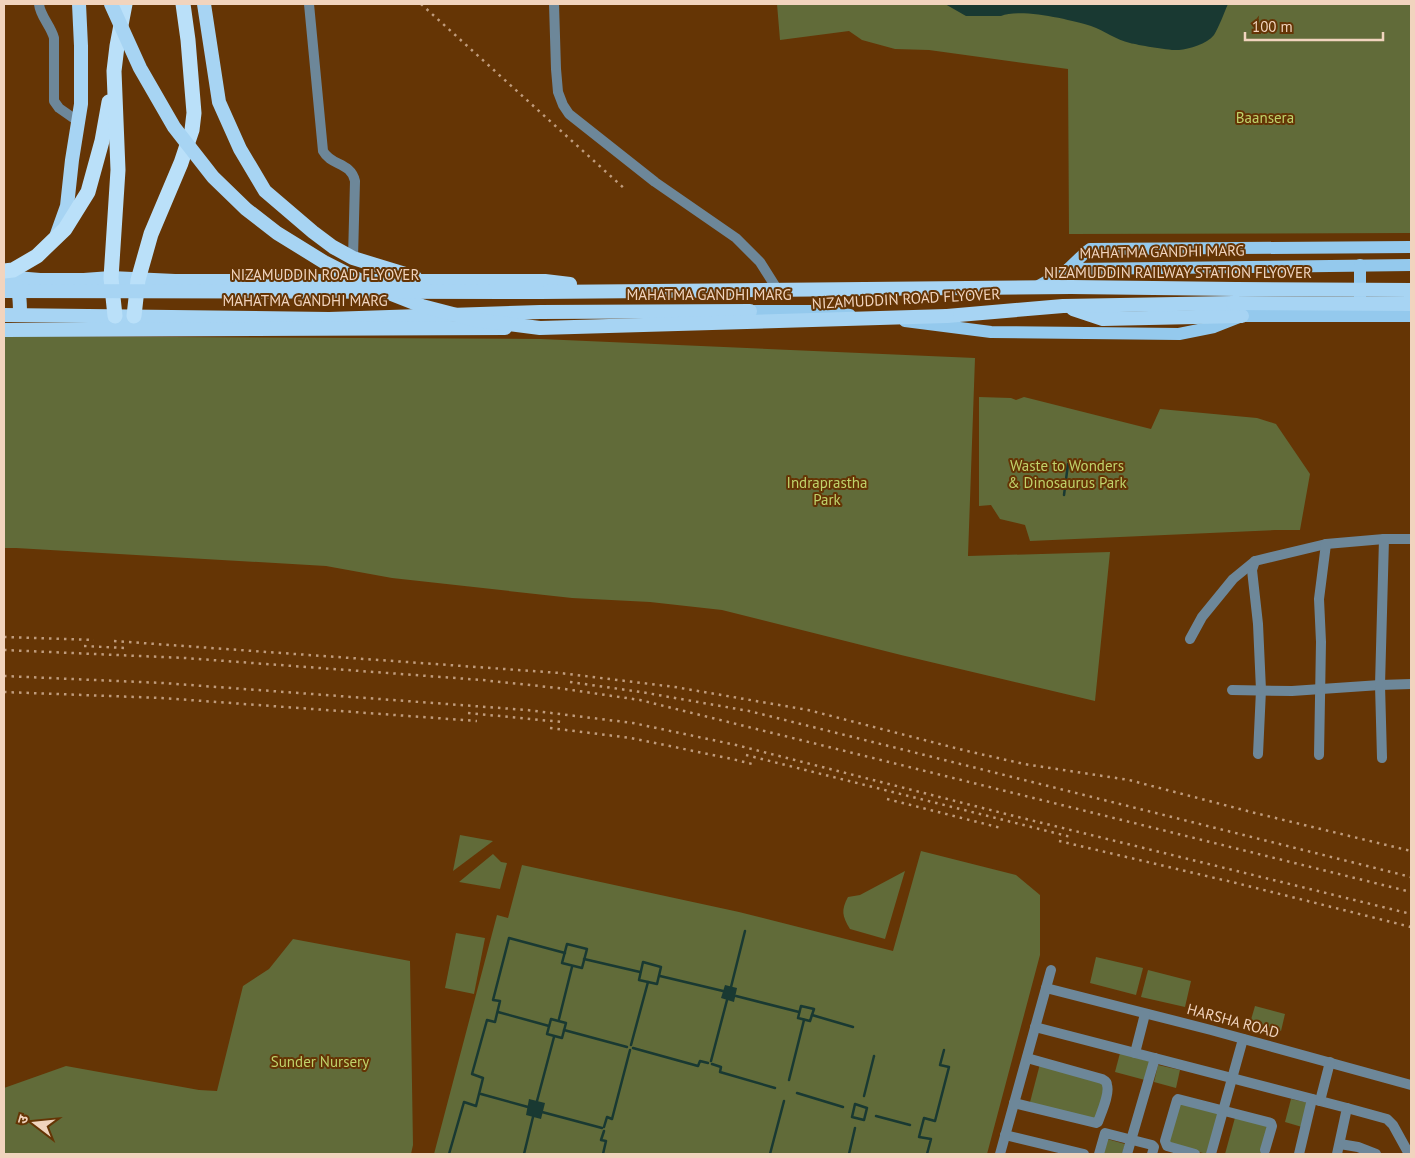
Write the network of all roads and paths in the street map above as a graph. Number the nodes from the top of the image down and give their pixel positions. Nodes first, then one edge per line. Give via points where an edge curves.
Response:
1 (39, 4) edge
2 (79, 4) edge
3 (111, 4) edge
4 (125, 4) edge
5 (183, 4) edge
6 (204, 4) edge
7 (309, 4) edge
8 (554, 4) edge
9 (114, 71) junction
10 (79, 122) junction
11 (56, 238) junction
12 (1411, 247) edge
13 (353, 258) junction
14 (1360, 265) junction
15 (1411, 265) edge
16 (1067, 270) junction
17 (6, 275) edge
18 (111, 278) junction
19 (138, 280) junction
20 (430, 281) junction
21 (1035, 288) junction
22 (777, 289) junction
23 (1411, 290) edge
24 (4, 291) edge
25 (647, 291) junction
26 (1063, 306) junction
27 (750, 311) joint
28 (1410, 314) edge
29 (4, 315) edge
30 (20, 315) junction
31 (115, 316) junction
32 (134, 316) junction
33 (1242, 316) junction
34 (1360, 316) junction
35 (540, 328) junction
36 (4, 330) edge
37 (1384, 539) junction
38 (1411, 539) edge
39 (1326, 544) junction
40 (1255, 561) junction
41 (1190, 639) dead end
42 (1411, 684) edge
43 (1380, 685) junction
44 (1320, 689) junction
45 (1232, 690) dead end
46 (1261, 690) junction
47 (1258, 754) dead end
48 (1319, 755) dead end
49 (1382, 758) dead end
50 (1051, 970) dead end
51 (1046, 988) junction
52 (1145, 1014) junction
53 (1035, 1027) junction
54 (1243, 1039) junction
55 (1134, 1053) junction
56 (1027, 1058) junction
57 (1154, 1058) junction
58 (1330, 1062) junction
59 (1232, 1078) junction
60 (1411, 1085) edge
61 (1316, 1100) junction
62 (1014, 1102) junction
63 (1347, 1108) junction
64 (1223, 1111) junction
65 (1098, 1122) junction
66 (1105, 1133) junction
67 (1005, 1135) junction
68 (1131, 1141) junction
69 (1043, 1144) junction
70 (1340, 1144) junction
71 (1265, 1150) dead end
72 (1000, 1154) edge
73 (1040, 1154) edge
74 (1084, 1154) edge
75 (1099, 1154) edge
76 (1127, 1154) edge
77 (1152, 1154) edge
78 (1195, 1154) edge
79 (1211, 1154) edge
80 (1299, 1154) edge
81 (1337, 1154) edge
82 (1376, 1154) edge
83 (1409, 1154) edge

1 - 10 street via 54,38 54,101
2 - 10 highway
3 - 35 highway, bridge via 140,68 174,127 213,177 277,233 371,286 422,306 476,320
4 - 9 highway
5 - 19 highway via 192,86 192,130 151,234
6 - 13 highway via 219,102 265,192 313,232
7 - 13 street via 323,151 354,175
8 - 22 street via 558,92 568,114 655,182 736,238 760,262
9 - 11 highway via 102,141 88,192
9 - 18 highway via 118,170
10 - 11 highway via 67,206
11 - 17 highway via 37,256
12 - 16 main road via 1090,249
13 - 20 highway
14 - 15 main road, MAHATMA GANDHI MARG
14 - 16 main road, MAHATMA GANDHI MARG
14 - 34 main road
16 - 21 main road, MAHATMA GANDHI MARG
17 - 18 highway via 40,280
17 - 30 highway via 18,287
18 - 19 highway
18 - 31 highway
19 - 20 highway
19 - 32 highway
20 - 25 highway via 545,281
21 - 22 highway, MAHATMA GANDHI MARG
21 - 23 highway, NIZAMUDDIN RAILWAY STATION FLYOVER, bridge
22 - 25 highway, MAHATMA GANDHI MARG
24 - 25 highway, NIZAMUDDIN ROAD FLYOVER, bridge
26 - 28 highway, NIZAMUDDIN RAILWAY STATION FLYOVER, bridge via 1162,304
26 - 33 highway via 1103,319
26 - 35 highway, NIZAMUDDIN ROAD FLYOVER, bridge via 947,316
27 - 32 highway, MAHATMA GANDHI MARG via 329,318
27 - 33 main road, MAHATMA GANDHI MARG via 822,311 991,332 1179,334 1214,327
28 - 34 main road, MAHATMA GANDHI MARG
29 - 30 highway, MAHATMA GANDHI MARG
30 - 31 highway, MAHATMA GANDHI MARG
31 - 32 highway, MAHATMA GANDHI MARG
33 - 34 main road, MAHATMA GANDHI MARG
35 - 36 highway, bridge
37 - 38 street
37 - 39 street
37 - 43 street
39 - 40 street
39 - 44 street via 1320,599
40 - 41 street via 1233,580 1202,617
40 - 46 street via 1252,570
42 - 43 street
43 - 44 street
43 - 49 street
44 - 46 street
44 - 48 street
45 - 46 street
46 - 47 street
50 - 51 street
51 - 52 street, HARSHA ROAD
51 - 53 street
52 - 54 street, HARSHA ROAD
52 - 55 street
53 - 55 street
53 - 56 street
54 - 58 street, HARSHA ROAD
54 - 59 street
55 - 57 street
56 - 62 street
56 - 65 street via 1105,1081 1108,1088
57 - 59 street
57 - 68 street
58 - 60 street, HARSHA ROAD
58 - 61 street
59 - 61 street
59 - 64 street
61 - 63 street
61 - 80 street
62 - 65 street via 1086,1122
62 - 67 street
63 - 70 street
63 - 83 street via 1387,1120
64 - 71 street via 1272,1124
64 - 78 street via 1177,1100 1165,1145
64 - 79 street
65 - 66 street via 1100,1131
66 - 68 street
66 - 75 street
67 - 69 street
67 - 72 street
68 - 76 street
68 - 77 street via 1154,1146
69 - 73 street
69 - 74 street
70 - 81 street
70 - 82 street

